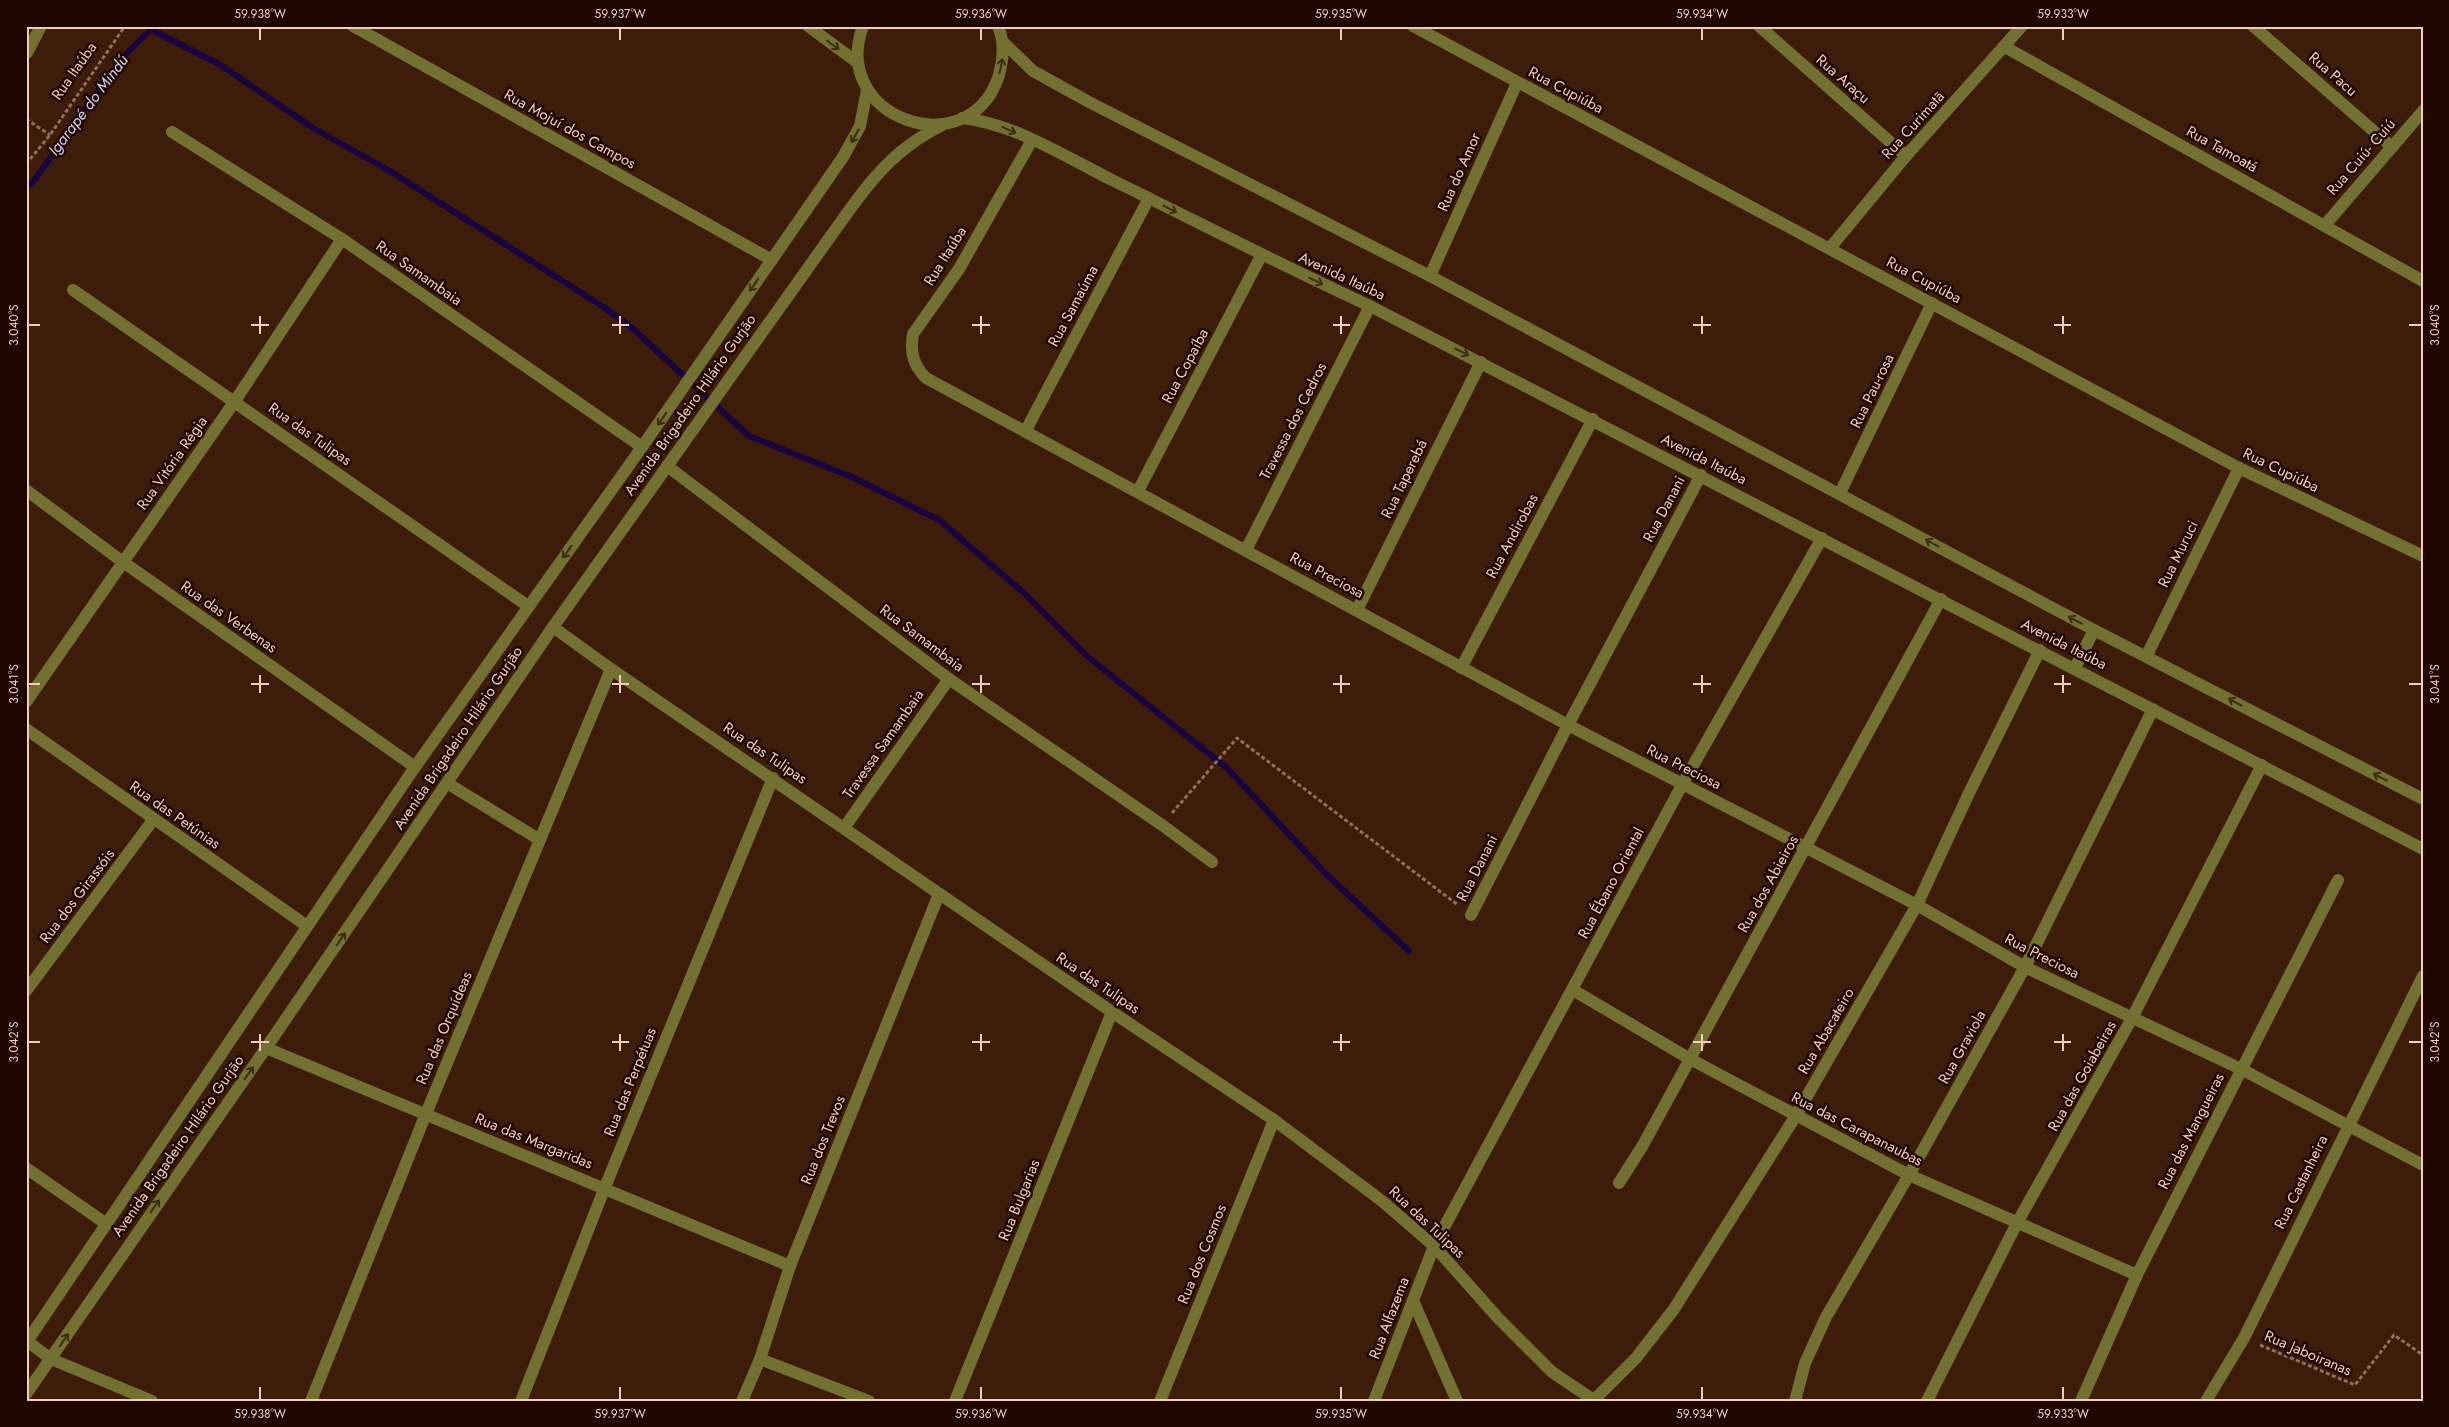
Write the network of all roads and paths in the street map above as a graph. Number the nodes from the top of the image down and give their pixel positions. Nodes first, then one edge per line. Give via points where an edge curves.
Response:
1 (41, 26) edge
2 (125, 26) edge
3 (353, 26) edge
4 (808, 26) edge
5 (863, 26) edge
6 (1413, 26) edge
7 (1759, 26) edge
8 (2022, 26) edge
9 (2253, 26) edge
10 (999, 27) edge
11 (1002, 42) junction
12 (2005, 47) junction
13 (26, 53) edge
14 (858, 63) junction
15 (1517, 83) junction
16 (867, 90) junction
17 (2423, 111) edge
18 (962, 118) junction
19 (26, 119) edge
20 (944, 124) junction
21 (172, 132) dead end
22 (50, 135) junction
23 (1032, 140) junction
24 (2392, 146) junction
25 (1906, 156) junction
26 (26, 164) edge
27 (1149, 198) junction
28 (2325, 225) junction
29 (342, 239) junction
30 (1830, 248) junction
31 (1261, 256) junction
32 (772, 260) junction
33 (1430, 276) junction
34 (2423, 281) edge
35 (73, 290) dead end
36 (1932, 303) junction
37 (1370, 306) junction
38 (1481, 362) junction
39 (937, 383) joint
40 (235, 401) junction
41 (1593, 420) junction
42 (1026, 430) junction
43 (642, 447) junction
44 (666, 466) junction
45 (2239, 468) junction
46 (1701, 475) junction
47 (26, 490) edge
48 (1138, 491) junction
49 (1840, 493) junction
50 (1822, 538) junction
51 (1246, 550) junction
52 (2423, 556) edge
53 (123, 562) junction
54 (1941, 599) junction
55 (528, 606) junction
56 (1357, 610) junction
57 (553, 627) junction
58 (2094, 630) junction
59 (2040, 650) junction
60 (2146, 656) junction
61 (1461, 668) junction
62 (2075, 668) junction
63 (611, 669) junction
64 (949, 679) junction
65 (26, 702) edge
66 (2153, 708) junction
67 (1568, 725) junction
68 (26, 729) edge
69 (2262, 765) junction
70 (415, 767) junction
71 (773, 778) junction
72 (447, 784) junction
73 (1682, 785) junction
74 (2423, 800) edge
75 (153, 820) junction
76 (1162, 825) junction
77 (844, 828) junction
78 (540, 840) junction
79 (1807, 847) junction
80 (2423, 849) edge
81 (1212, 862) dead end
82 (2338, 880) dead end
83 (939, 894) junction
84 (1917, 905) junction
85 (1471, 915) joint
86 (307, 926) junction
87 (2025, 967) junction
88 (2423, 976) edge
89 (1573, 990) junction
90 (26, 991) edge
91 (1112, 1012) junction
92 (2132, 1018) junction
93 (266, 1048) junction
94 (1690, 1059) junction
95 (2241, 1069) junction
96 (425, 1116) junction
97 (1795, 1117) junction
98 (1274, 1120) junction
99 (2347, 1127) junction
100 (2423, 1165) edge
101 (26, 1168) edge
102 (1909, 1175) junction
103 (1619, 1183) dead end
104 (604, 1187) junction
105 (105, 1223) junction
106 (2018, 1223) junction
107 (1434, 1246) junction
108 (790, 1266) junction
109 (2137, 1275) junction
110 (1414, 1303) junction
111 (2244, 1338) junction
112 (27, 1342) edge
113 (2423, 1355) edge
114 (51, 1359) junction
115 (760, 1359) junction
116 (26, 1394) edge
117 (1795, 1400) edge
118 (152, 1401) edge
119 (311, 1401) edge
120 (521, 1401) edge
121 (742, 1401) edge
122 (868, 1401) edge
123 (956, 1401) edge
124 (1160, 1401) edge
125 (1374, 1401) edge
126 (1457, 1401) edge
127 (1595, 1401) edge
128 (1927, 1401) edge
129 (2081, 1401) edge
130 (2206, 1401) edge

1 - 13 street
2 - 22 path, Rua Itaúba
3 - 32 street, Rua Mojuí dos Campos
4 -> 14 street
5 - 14 street via 858,39
6 - 15 street, Rua Cupiúba
7 - 25 street, Rua Araçu
8 - 12 street, Rua Curimatã
9 - 24 street, Rua Pacu
10 - 11 street
18 -> 11 street via 981,105 995,87 1002,65
11 - 33 street, Avenida Itaúba via 1033,70 1089,102
12 - 25 street, Rua Curimatã
12 - 28 street, Rua Tamoatá
14 - 16 street
15 - 30 street, Rua Cupiúba
15 - 33 street, Rua do Amor
16 - 20 street via 878,104 901,118 926,125
16 -> 32 street, Avenida Brigadeiro Hilário Gurjão via 860,126 843,157
17 - 24 street, Rua Cuiú- Cuiú
18 - 20 street
18 -> 23 street, Avenida Itaúba via 982,120
19 - 22 path
20 - 44 street, Avenida Brigadeiro Hilário Gurjão via 911,144 868,184
21 - 29 street, Rua Samambaia
22 - 26 path, Rua Itaúba
23 - 27 street, Avenida Itaúba
23 - 39 street, Rua Itaúba via 959,269 914,334 911,344 916,368
24 - 28 street, Rua Cuiú- Cuiú
25 - 30 street, Rua Curimatã
27 -> 31 street, Avenida Itaúba
27 - 42 street, Rua Samaúma
28 - 34 street, Rua Tamoatá
29 - 40 street, Rua Vitória Régia
29 - 43 street, Rua Samambaia
30 - 36 street, Rua Cupiúba
31 -> 37 street, Avenida Itaúba
31 - 48 street, Rua Copaíba
32 -> 43 street, Avenida Brigadeiro Hilário Gurjão
33 - 49 street, Avenida Itaúba
35 - 40 street, Rua das Tulipas
36 - 45 street, Rua Cupiúba
36 - 49 street, Rua Pau-rosa
37 -> 38 street, Avenida Itaúba
37 - 51 street, Travessa dos Cedros
38 - 41 street, Avenida Itaúba
38 - 56 street, Rua Taperebá
39 - 42 street, Rua Preciosa
40 - 53 street, Rua Vitória Régia
40 - 55 street, Rua das Tulipas
41 - 46 street, Avenida Itaúba
41 - 61 street, Rua Andirobas
42 - 48 street, Rua Preciosa
43 -> 55 street, Avenida Brigadeiro Hilário Gurjão
44 - 57 street, Avenida Brigadeiro Hilário Gurjão
44 - 64 street, Rua Samambaia
45 - 52 street, Rua Cupiúba
45 - 60 street, Rua Muruci
46 - 50 street, Avenida Itaúba
46 - 67 street, Rua Danani
47 - 53 street, Rua das Verbenas
48 - 51 street, Rua Preciosa
58 -> 49 street, Avenida Itaúba
50 - 54 street, Avenida Itaúba
50 - 73 street, Rua Ébano Oriental
51 - 56 street, Rua Preciosa
53 - 65 street, Rua Vitória Régia
53 - 70 street, Rua das Verbenas
54 - 59 street, Avenida Itaúba
54 - 79 street, Rua dos Abieiros
55 - 70 street, Avenida Brigadeiro Hilário Gurjão
56 - 61 street, Rua Preciosa
57 - 63 street, Rua das Tulipas
57 - 72 street, Avenida Brigadeiro Hilário Gurjão
58 - 60 street, Avenida Itaúba
58 - 62 street
59 - 62 street, Avenida Itaúba
59 - 84 street, Rua Abacateiro
74 -> 60 street, Avenida Itaúba
61 - 67 street, Rua Preciosa
62 - 66 street, Avenida Itaúba
63 - 71 street, Rua das Tulipas
63 - 78 street, Rua das Orquídeas
64 - 76 street, Rua Samambaia
64 - 77 street, Travessa Samambaia
66 - 69 street, Avenida Itaúba
66 - 87 street, Rua Graviola
67 - 73 street, Rua Preciosa
67 - 85 street, Rua Danani
68 - 75 street, Rua das Petúnias
69 - 80 street, Avenida Itaúba
69 - 92 street, Rua das Goiabeiras
70 - 86 street, Avenida Brigadeiro Hilário Gurjão
71 - 77 street, Rua das Tulipas
71 - 104 street, Rua das Perpétuas
72 - 78 street
93 -> 72 street, Avenida Brigadeiro Hilário Gurjão
73 - 79 street, Rua Preciosa
73 - 89 street, Rua Ébano Oriental
75 - 86 street, Rua das Petúnias
75 - 90 street, Rua dos Girassóis
76 - 81 street, Rua Samambaia
76 - 85 path, Rua Danani via 1236,738
77 - 83 street, Rua das Tulipas
78 - 96 street, Rua das Orquídeas
79 - 84 street, Rua Preciosa
79 - 94 street, Rua dos Abieiros
82 - 95 street, Rua das Mangueiras
83 - 91 street, Rua das Tulipas
83 - 108 street, Rua dos Trevos
84 - 87 street, Rua Preciosa
84 - 97 street, Rua Abacateiro
86 - 105 street, Avenida Brigadeiro Hilário Gurjão
87 - 92 street, Rua Preciosa
87 - 102 street, Rua Graviola
88 - 99 street, Rua Castanheira
89 - 94 street, Rua das Carapanaubas
89 - 107 street, Rua Ébano Oriental
91 - 98 street, Rua das Tulipas
91 - 123 street, Rua Bulgarias
92 - 95 street, Rua Preciosa
92 - 106 street, Rua das Goiabeiras
93 - 96 street, Rua das Margaridas
114 -> 93 street, Avenida Brigadeiro Hilário Gurjão
94 - 97 street, Rua das Carapanaubas
94 - 103 street, Rua dos Abieiros
95 - 99 street, Rua Preciosa
95 - 109 street, Rua das Mangueiras
96 - 104 street, Rua das Margaridas
96 - 119 street, Rua das Orquídeas
97 - 102 street, Rua das Carapanaubas
97 - 127 street, Rua Abacateiro via 1674,1309 1636,1358
98 - 107 street, Rua das Tulipas via 1382,1201
98 - 124 street, Rua dos Cosmos
99 - 100 street, Rua Preciosa
99 - 111 street, Rua Castanheira
101 - 105 street
102 - 106 street, Rua das Carapanaubas
102 - 117 street, Rua Graviola via 1826,1318 1806,1363
104 - 108 street, Rua das Margaridas
104 - 120 street, Rua das Perpétuas
105 - 112 street, Avenida Brigadeiro Hilário Gurjão
106 - 109 street, Rua das Carapanaubas
106 - 128 street, Rua das Goiabeiras
107 - 110 street, Rua Alfazema
107 - 127 street, Rua das Tulipas via 1552,1372
108 - 115 street, Rua dos Trevos
109 - 129 street, Rua das Mangueiras
110 - 125 street, Rua Alfazema
110 - 126 street
111 - 113 path, Rua Jaboiranas via 2355,1385 2394,1335
111 - 130 street, Rua Castanheira
112 - 114 street
114 - 116 street, Avenida Brigadeiro Hilário Gurjão
114 - 118 street
115 - 121 street, Rua dos Trevos
115 - 122 street

